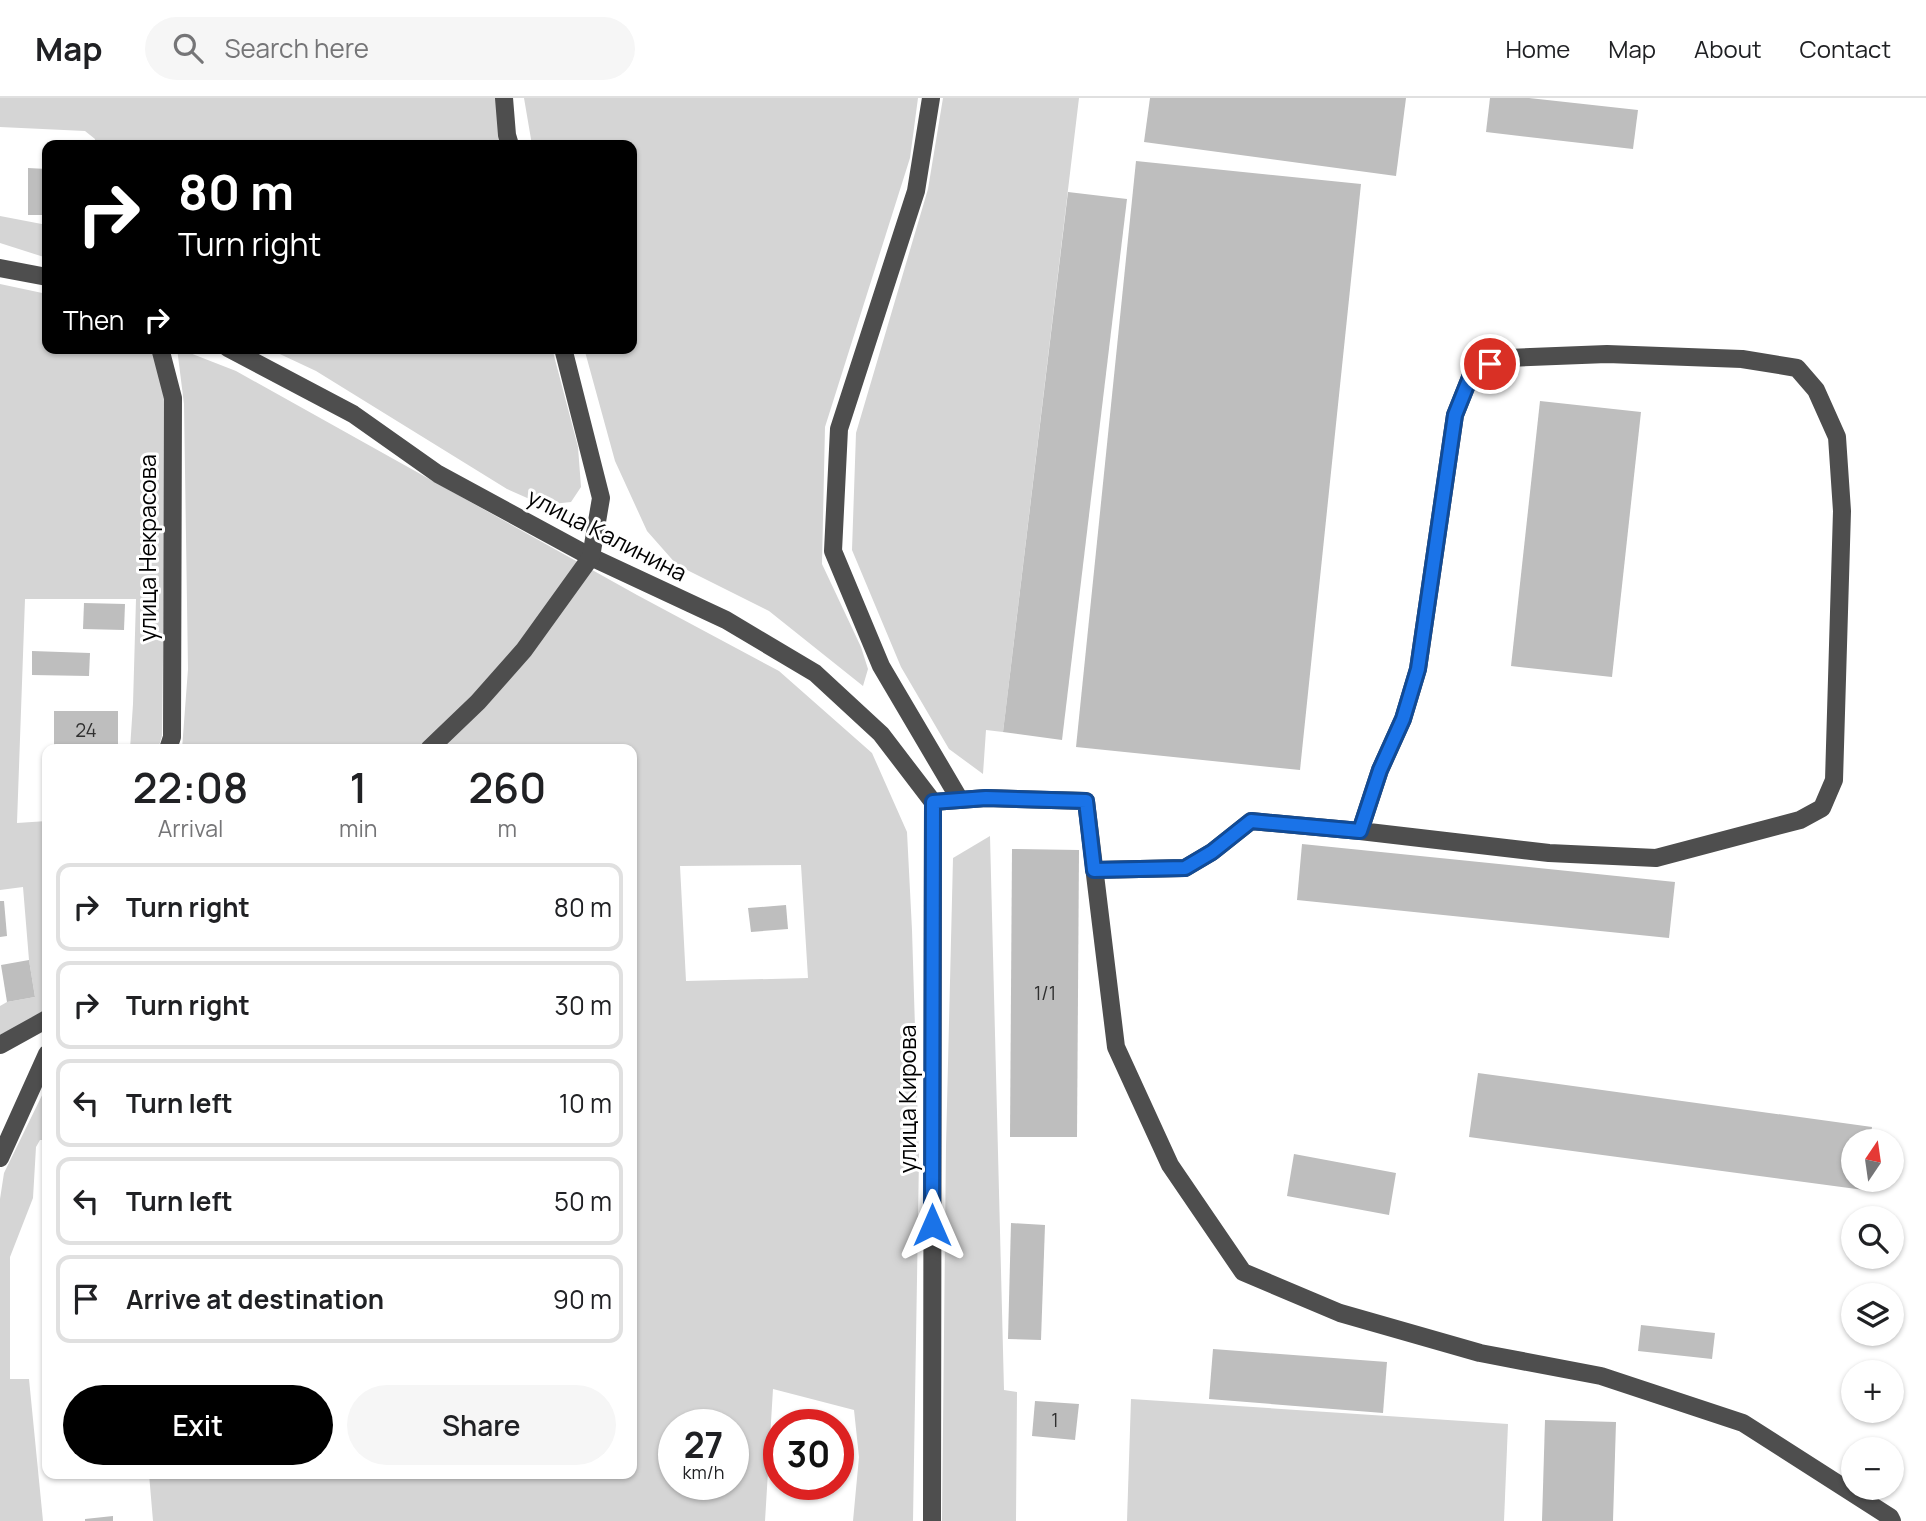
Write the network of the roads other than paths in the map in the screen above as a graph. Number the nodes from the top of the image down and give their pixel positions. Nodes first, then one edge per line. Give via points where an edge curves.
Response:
1 (504, 98) edge
2 (931, 98) edge
3 (508, 140) edge
4 (0, 268) edge
5 (42, 276) edge
6 (162, 354) edge
7 (241, 354) edge
8 (564, 354) edge
9 (591, 557) junction
10 (170, 744) edge
11 (434, 744) edge
12 (960, 800) junction
13 (933, 802) junction
14 (1360, 831) junction
15 (1094, 870) junction
16 (42, 1022) edge
17 (0, 1045) edge
18 (42, 1065) edge
19 (0, 1158) edge
20 (932, 1521) edge
21 (1892, 1521) edge

1 - 3 street
2 - 12 street via 916,191 839,429 833,551 881,666
4 - 5 street
6 - 10 street, улица Некрасова via 173,398
7 - 9 street, улица Калинина via 353,414 438,474
8 - 9 street via 601,498
9 - 11 street via 524,650
9 - 13 street, улица Калинина via 726,620 815,673 881,734
12 - 13 street
12 - 15 street via 1086,801
13 - 20 street, улица Кирова
14 - 14 street via 1549,853 1656,858 1800,820 1822,807 1834,780 1842,511 1837,437 1816,390 1797,368 1742,359 1607,354 1508,358 1473,370 1455,415 1418,669
14 - 15 street via 1251,821 1185,868
15 - 21 street via 1116,1047 1170,1165 1243,1272 1340,1313 1480,1353 1601,1376 1743,1423
16 - 17 street
18 - 19 street

